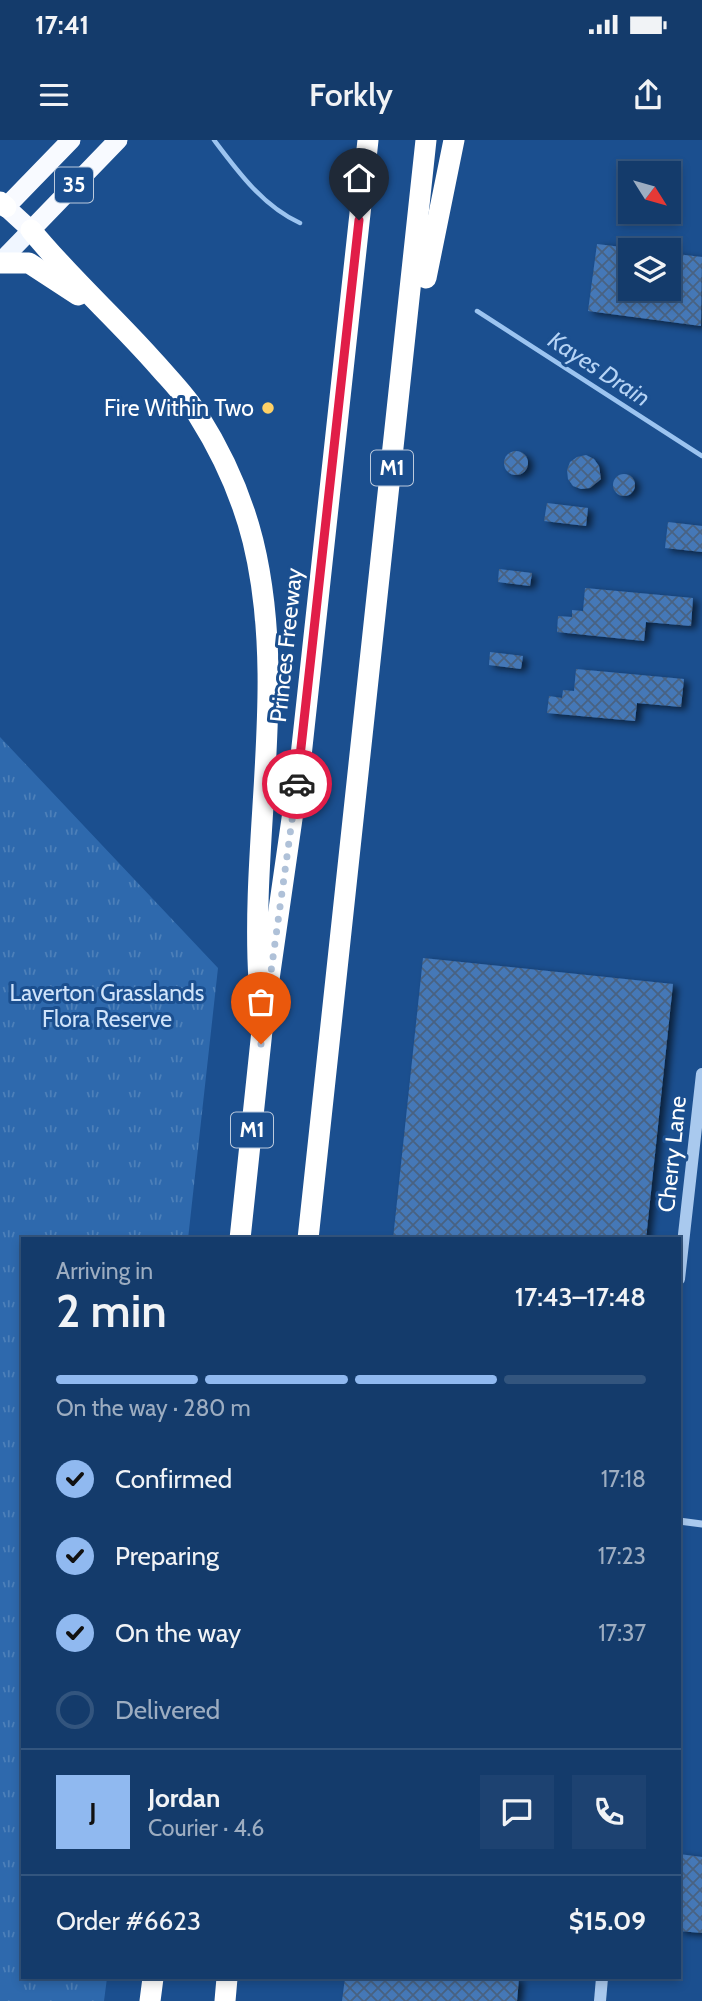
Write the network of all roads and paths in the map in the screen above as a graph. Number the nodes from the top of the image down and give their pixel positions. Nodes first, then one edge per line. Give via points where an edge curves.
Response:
1 (71, 140) edge
2 (118, 140) edge
3 (368, 140) edge
4 (426, 140) edge
5 (454, 140) edge
6 (2, 207) edge
7 (31, 230) junction
8 (0, 262) edge
9 (113, 316) junction
10 (357, 797) junction
11 (263, 1021) junction
12 (702, 1074) edge
13 (240, 1237) edge
14 (308, 1237) edge
15 (681, 1261) edge
16 (681, 1521) edge
17 (702, 1524) edge
18 (153, 1979) edge
19 (227, 1979) edge
20 (602, 1979) edge
21 (150, 2001) edge
22 (225, 2001) edge
23 (600, 2001) edge

1 - 6 highway, 35
2 - 7 highway, 35
3 - 11 highway, Princes Freeway / M1 via 301,756
4 - 10 highway, M1
5 - 10 highway via 429,256
6 - 7 highway
7 - 8 main road, 35
7 - 9 highway
8 - 9 highway via 36,266
9 - 11 highway via 197,413 229,472 253,541 267,683 257,929
10 - 14 highway, M1
11 - 13 highway, Princes Freeway / M1
12 - 15 street, Cherry Lane
16 - 17 street
18 - 21 highway
19 - 22 highway
20 - 23 street

